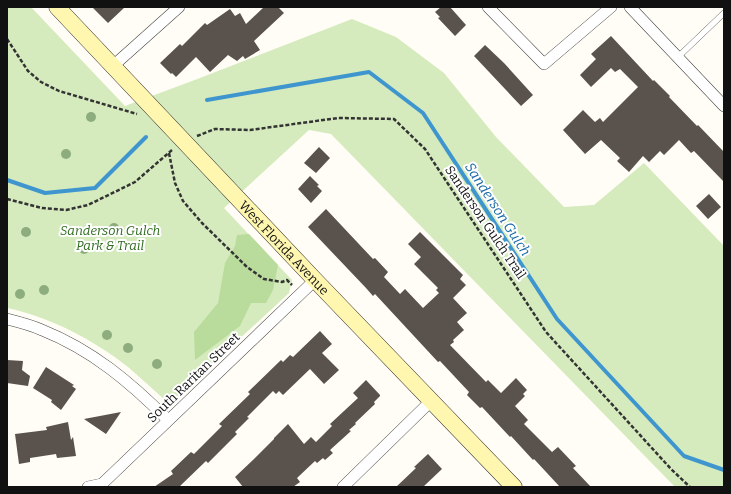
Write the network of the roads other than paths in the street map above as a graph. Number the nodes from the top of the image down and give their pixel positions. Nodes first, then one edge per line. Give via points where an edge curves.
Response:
1 (57, 7) edge
2 (179, 7) edge
3 (488, 7) edge
4 (611, 7) edge
5 (630, 7) edge
6 (724, 13) edge
7 (678, 57) junction
8 (113, 66) junction
9 (724, 106) edge
10 (315, 280) junction
11 (7, 319) edge
12 (431, 401) junction
13 (168, 420) junction
14 (88, 487) edge
15 (343, 487) edge
16 (514, 487) edge

1 - 8 street, West Florida Avenue
2 - 8 street
3 - 4 street via 544,64
5 - 7 street
6 - 7 lane
7 - 9 street
8 - 10 street, West Florida Avenue
10 - 12 street, West Florida Avenue
10 - 13 street, South Raritan Street
11 - 13 street via 42,330 80,349 113,370
12 - 15 street
12 - 16 street, West Florida Avenue
13 - 14 street, South Raritan Street via 102,484

